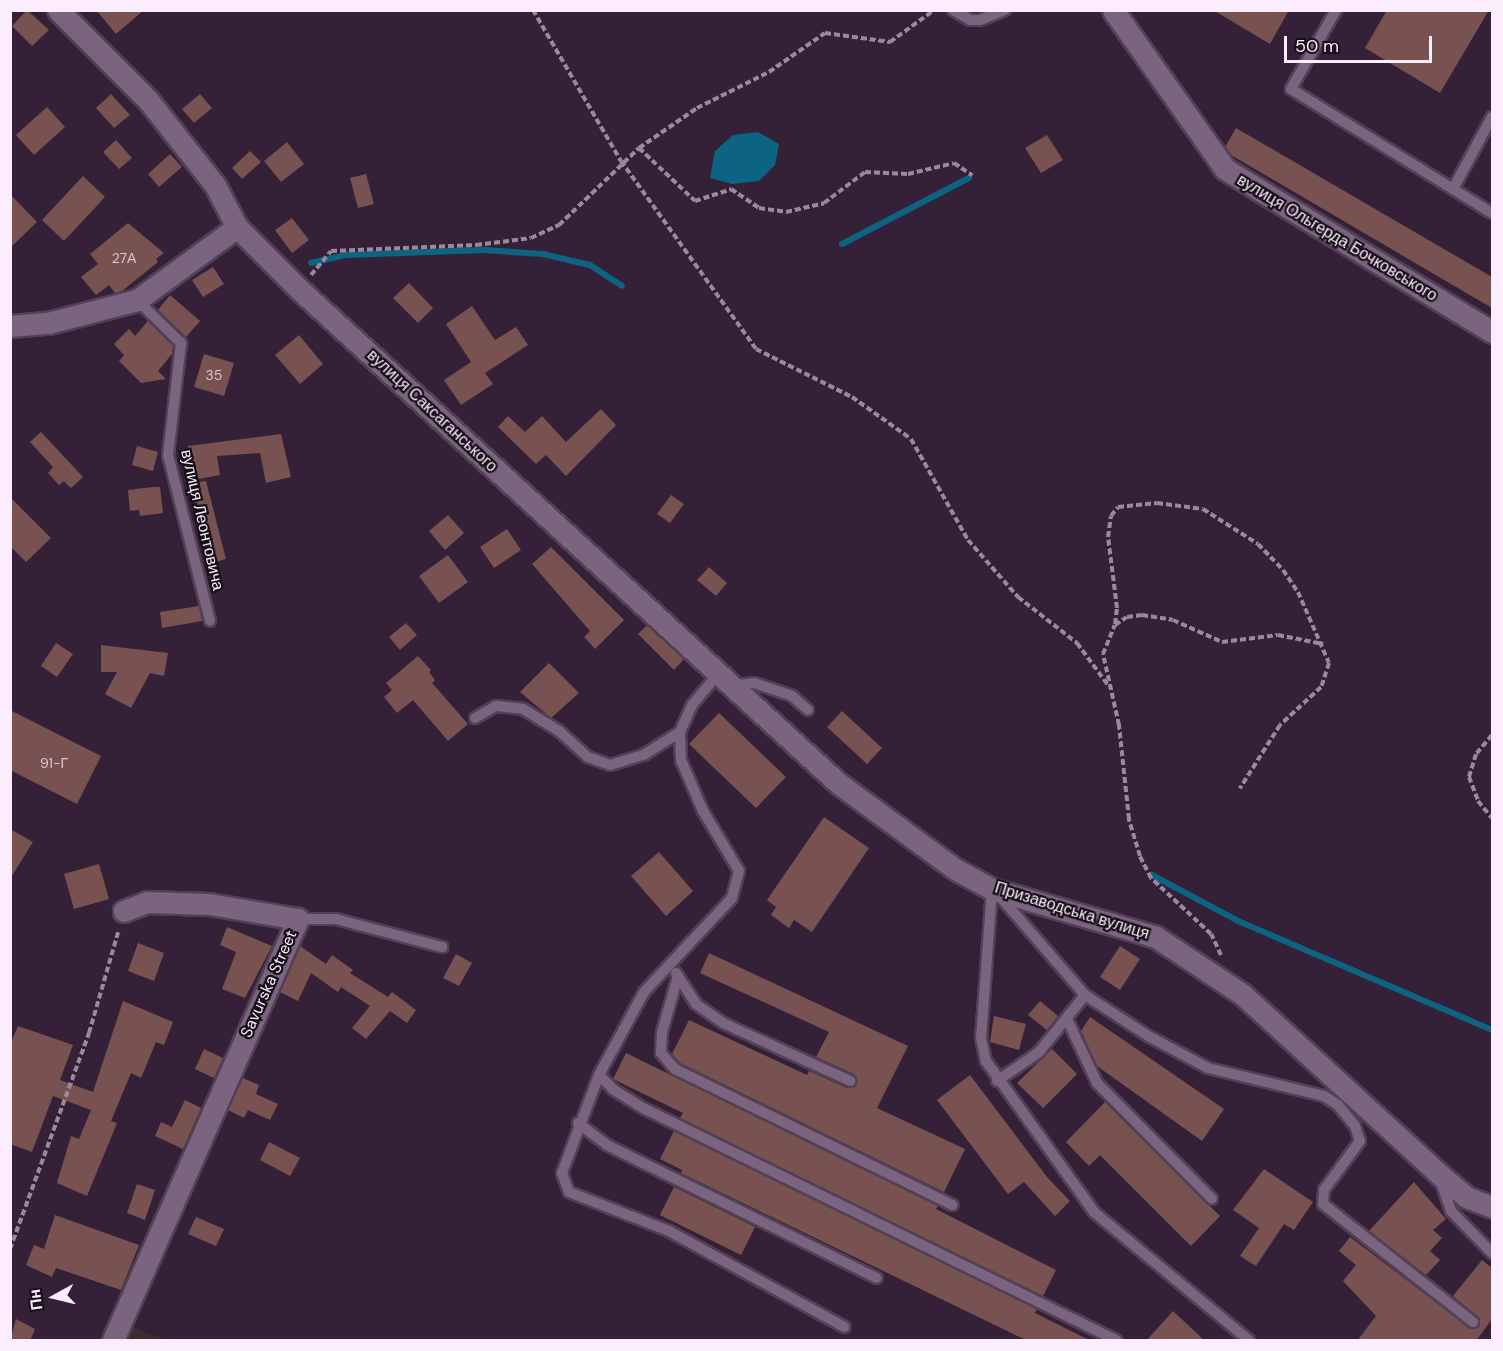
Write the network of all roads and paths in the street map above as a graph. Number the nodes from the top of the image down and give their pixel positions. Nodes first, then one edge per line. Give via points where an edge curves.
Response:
1 (58, 10) edge
2 (533, 10) edge
3 (934, 10) edge
4 (954, 10) edge
5 (1005, 10) edge
6 (1113, 10) edge
7 (1336, 10) edge
8 (1492, 117) edge
9 (639, 148) junction
10 (621, 161) junction
11 (972, 175) dead end
12 (1454, 189) junction
13 (1492, 213) edge
14 (237, 227) junction
15 (300, 290) junction
16 (137, 300) junction
17 (10, 326) edge
18 (1492, 332) edge
19 (210, 621) dead end
20 (1115, 625) junction
21 (1323, 644) junction
22 (724, 680) junction
23 (1108, 685) junction
24 (808, 710) dead end
25 (475, 718) dead end
26 (680, 732) junction
27 (1492, 735) edge
28 (838, 783) joint
29 (1240, 788) dead end
30 (1492, 818) edge
31 (992, 889) junction
32 (124, 911) joint
33 (298, 919) junction
34 (442, 947) dead end
35 (670, 964) junction
36 (678, 976) junction
37 (1216, 977) junction
38 (1085, 995) junction
39 (1068, 1020) junction
40 (599, 1075) junction
41 (850, 1081) dead end
42 (997, 1081) junction
43 (1369, 1109) junction
44 (578, 1122) junction
45 (1355, 1126) junction
46 (1439, 1174) junction
47 (1212, 1199) dead end
48 (953, 1205) dead end
49 (1492, 1207) edge
50 (10, 1249) edge
51 (1492, 1253) edge
52 (877, 1278) dead end
53 (1473, 1322) dead end
54 (844, 1327) dead end
55 (113, 1341) edge
56 (1116, 1341) edge
57 (1249, 1341) edge

1 - 14 street, вулиця Саксаганського via 148,100 215,185
2 - 10 path
3 - 9 path via 890,42 825,33 769,72 697,108
4 - 5 lane via 969,20
6 - 18 street, вулиця Ольгерда Бочковського via 1225,169
7 - 12 lane via 1291,89
8 - 12 lane
9 - 10 path
9 - 11 path via 695,201 731,189 759,208 786,212 824,203 865,172 908,174 954,163
10 - 15 path via 559,225 531,238 476,245 331,251
10 - 23 path via 756,349 852,397 911,439 968,540 1018,597 1077,643
12 - 13 lane
14 - 15 street, вулиця Саксаганського
14 - 16 street
15 - 22 street, вулиця Саксаганського
16 - 17 street via 48,323
16 - 19 lane, вулиця Леонтовича via 180,343 168,455
20 - 21 path via 1126,617 1142,615 1173,620 1222,642 1278,635
20 - 21 path via 1117,608 1108,537 1111,516 1118,507 1180,504 1203,508 1258,544 1298,592
20 - 23 path via 1103,654
21 - 29 path via 1329,663 1321,687 1280,725
22 - 24 lane via 754,683 792,696
22 - 26 lane via 692,705
22 - 28 street, вулиця Саксаганського
23 - 37 path via 1119,725 1129,819 1140,856 1151,878 1210,934 1226,968
25 - 26 lane via 496,706 523,710 560,731 588,757 610,765 645,754
26 - 35 lane via 687,780 739,871 732,898
27 - 30 path via 1476,754 1469,777 1478,801
28 - 31 street, Призаводська вулиця via 955,869
31 - 37 street, Призаводська вулиця via 1156,937
31 - 38 lane
31 - 42 lane via 981,1038
32 - 33 street, Savurska Street via 147,902 209,904
32 - 50 path via 89,1033
33 - 34 lane via 336,919
33 - 55 street, Savurska Street
35 - 36 lane
35 - 40 lane via 644,992
36 - 41 lane via 696,1004 723,1023
36 - 48 lane via 662,1032 661,1053 675,1069
37 - 43 street, Призаводська вулиця via 1242,994
38 - 39 lane
38 - 45 lane via 1208,1068 1324,1096 1338,1105
39 - 42 lane via 1039,1052
39 - 47 lane via 1097,1083
40 - 44 lane
40 - 56 lane via 614,1090 645,1109
42 - 57 lane via 1095,1212
43 - 45 lane
43 - 46 street, Призаводська вулиця
44 - 52 lane via 607,1145
44 - 54 lane via 562,1173 569,1192 669,1231
45 - 53 lane via 1360,1141 1324,1190 1323,1204
46 - 49 street, Призаводська вулиця via 1466,1197
46 - 51 lane via 1451,1211

